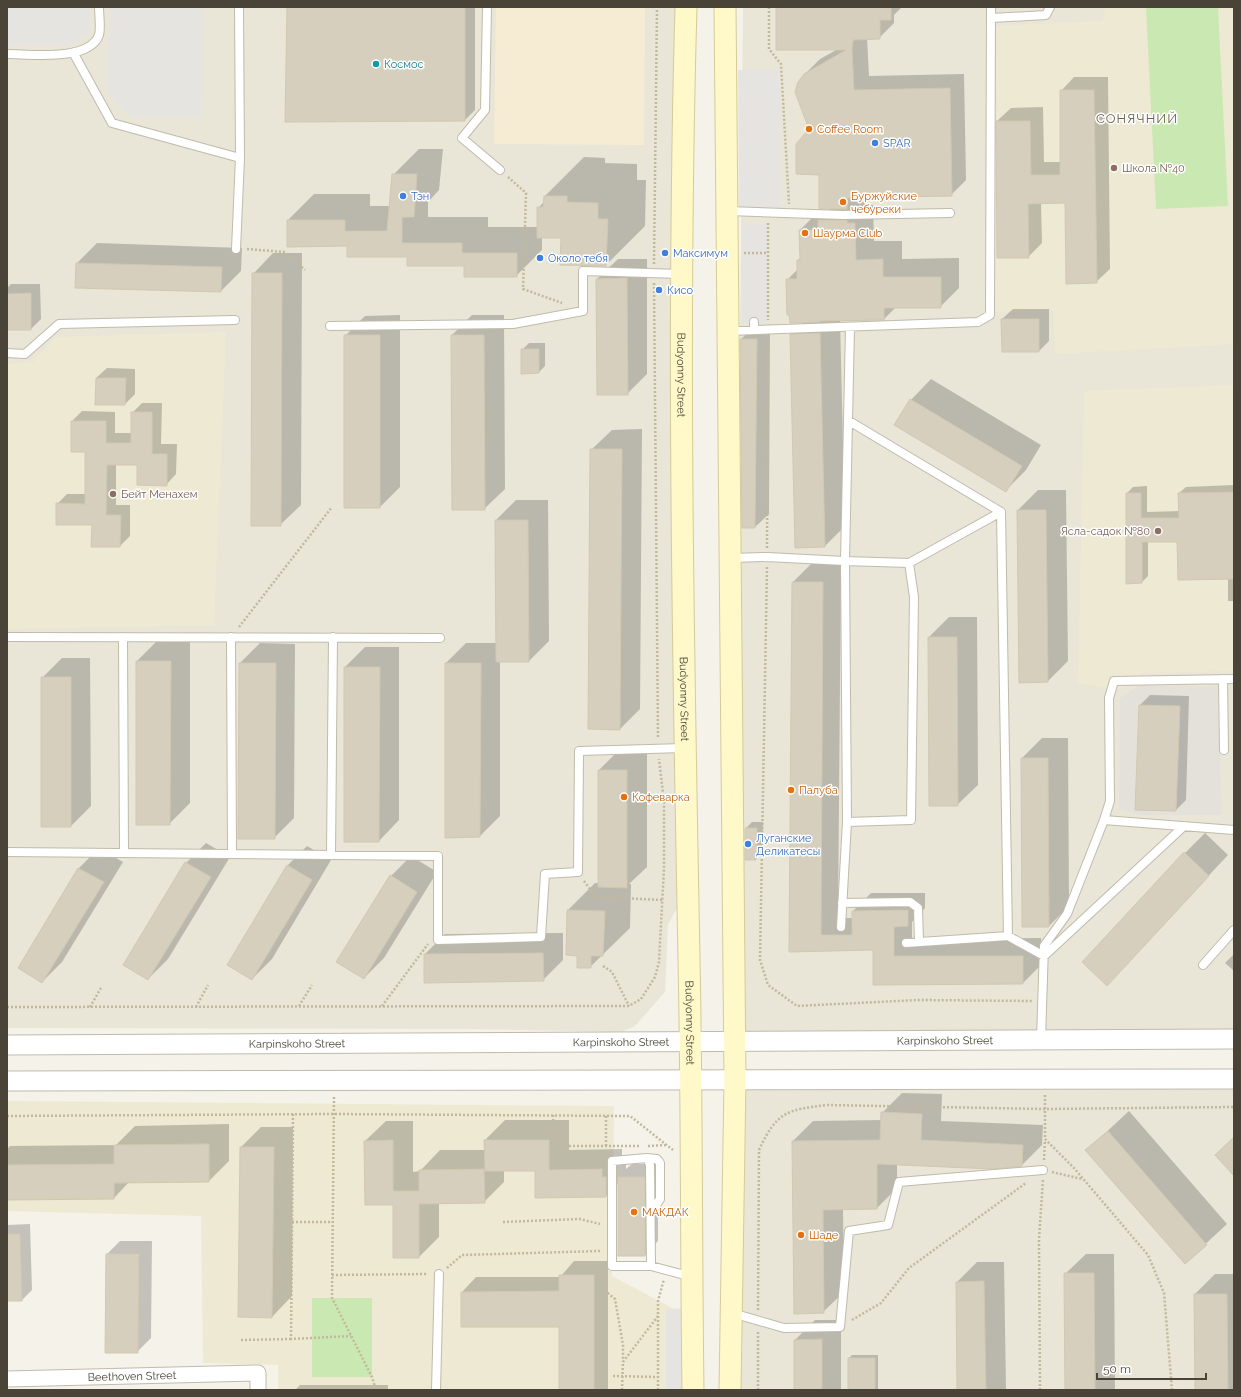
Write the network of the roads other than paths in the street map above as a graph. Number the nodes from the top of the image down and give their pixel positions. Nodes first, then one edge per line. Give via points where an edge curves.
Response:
1 (99, 7) edge
2 (239, 7) edge
3 (487, 7) edge
4 (686, 7) edge
5 (725, 7) edge
6 (991, 7) edge
7 (1050, 7) edge
8 (991, 18) junction
9 (7, 54) edge
10 (74, 54) junction
11 (240, 158) junction
12 (500, 170) road end
13 (727, 211) junction
14 (950, 213) dead end
15 (236, 249) road end
16 (682, 274) junction
17 (235, 320) dead end
18 (754, 322) dead end
19 (330, 326) dead end
20 (850, 327) junction
21 (754, 330) junction
22 (728, 331) junction
23 (7, 353) edge
24 (849, 421) junction
25 (1001, 512) junction
26 (730, 558) junction
27 (845, 561) junction
28 (908, 563) junction
29 (7, 637) edge
30 (123, 637) junction
31 (231, 637) junction
32 (333, 637) junction
33 (440, 638) dead end
34 (1222, 679) junction
35 (1234, 679) edge
36 (684, 748) junction
37 (1224, 750) dead end
38 (1104, 820) junction
39 (847, 822) junction
40 (1184, 826) junction
41 (1234, 830) edge
42 (7, 852) edge
43 (124, 853) junction
44 (232, 854) junction
45 (331, 855) junction
46 (842, 903) junction
47 (841, 927) dead end
48 (1234, 930) edge
49 (1008, 936) junction
50 (919, 942) junction
51 (906, 943) dead end
52 (1044, 956) junction
53 (1203, 965) dead end
54 (1234, 1039) edge
55 (1041, 1040) junction
56 (734, 1041) junction
57 (690, 1042) junction
58 (7, 1045) edge
59 (1234, 1079) edge
60 (690, 1080) junction
61 (735, 1080) junction
62 (7, 1081) edge
63 (1043, 1170) road end
64 (651, 1266) junction
65 (439, 1274) road end
66 (692, 1278) junction
67 (730, 1312) junction
68 (7, 1378) edge
69 (30, 1384) edge
70 (258, 1390) edge
71 (436, 1390) edge
72 (693, 1390) edge
73 (730, 1390) edge

1 - 10 lane via 99,34 91,46
2 - 11 lane
3 - 12 lane via 485,110 462,138
4 - 16 main road, Budyonny Street
5 - 13 main road
6 - 8 lane
7 - 8 lane via 1046,15
8 - 20 lane via 990,315 978,322
9 - 10 lane
10 - 11 lane via 112,123
11 - 15 lane
13 - 14 lane via 843,215
13 - 22 main road
16 - 19 lane via 582,270 583,310 513,324
16 - 36 main road, Budyonny Street
17 - 23 lane via 59,324 25,354
18 - 21 lane
20 - 21 lane
20 - 24 lane
21 - 22 lane
22 - 26 main road
24 - 25 lane
24 - 27 lane
25 - 28 lane
25 - 49 lane
26 - 27 lane
26 - 56 main road
27 - 28 lane
27 - 39 lane
28 - 39 lane via 914,597 911,820
29 - 30 lane
30 - 31 lane
30 - 43 lane
31 - 32 lane
31 - 44 lane
32 - 33 lane
32 - 45 lane
34 - 35 lane
34 - 37 lane
34 - 38 lane via 1114,681 1109,698 1110,801
36 - 45 lane via 579,751 578,872 545,874 541,937 438,940 438,856
36 - 57 main road, Budyonny Street
38 - 40 lane
38 - 52 lane via 1067,914 1044,946
39 - 46 lane
40 - 41 lane
40 - 52 lane
42 - 43 lane
43 - 44 lane
44 - 45 lane
46 - 47 lane
46 - 50 lane via 910,902 918,908
48 - 53 lane
49 - 50 lane
49 - 52 lane
50 - 51 lane
52 - 55 lane
54 - 55 street, Karpinskoho Street
55 - 56 street, Karpinskoho Street
56 - 57 street, Karpinskoho Street
56 - 61 main road
57 - 58 street, Karpinskoho Street
57 - 60 main road, Budyonny Street
59 - 61 street
60 - 61 street
60 - 62 street
60 - 66 main road, Budyonny Street
61 - 67 main road
63 - 67 lane via 899,1182 888,1225 849,1231 840,1327 784,1328
64 - 64 lane via 651,1214 660,1199 660,1163 657,1159 647,1158 612,1161 612,1266
64 - 66 lane
65 - 71 lane
66 - 72 main road, Budyonny Street
67 - 73 main road
68 - 69 street, Beethoven Street
69 - 70 street, Beethoven Street via 258,1373

